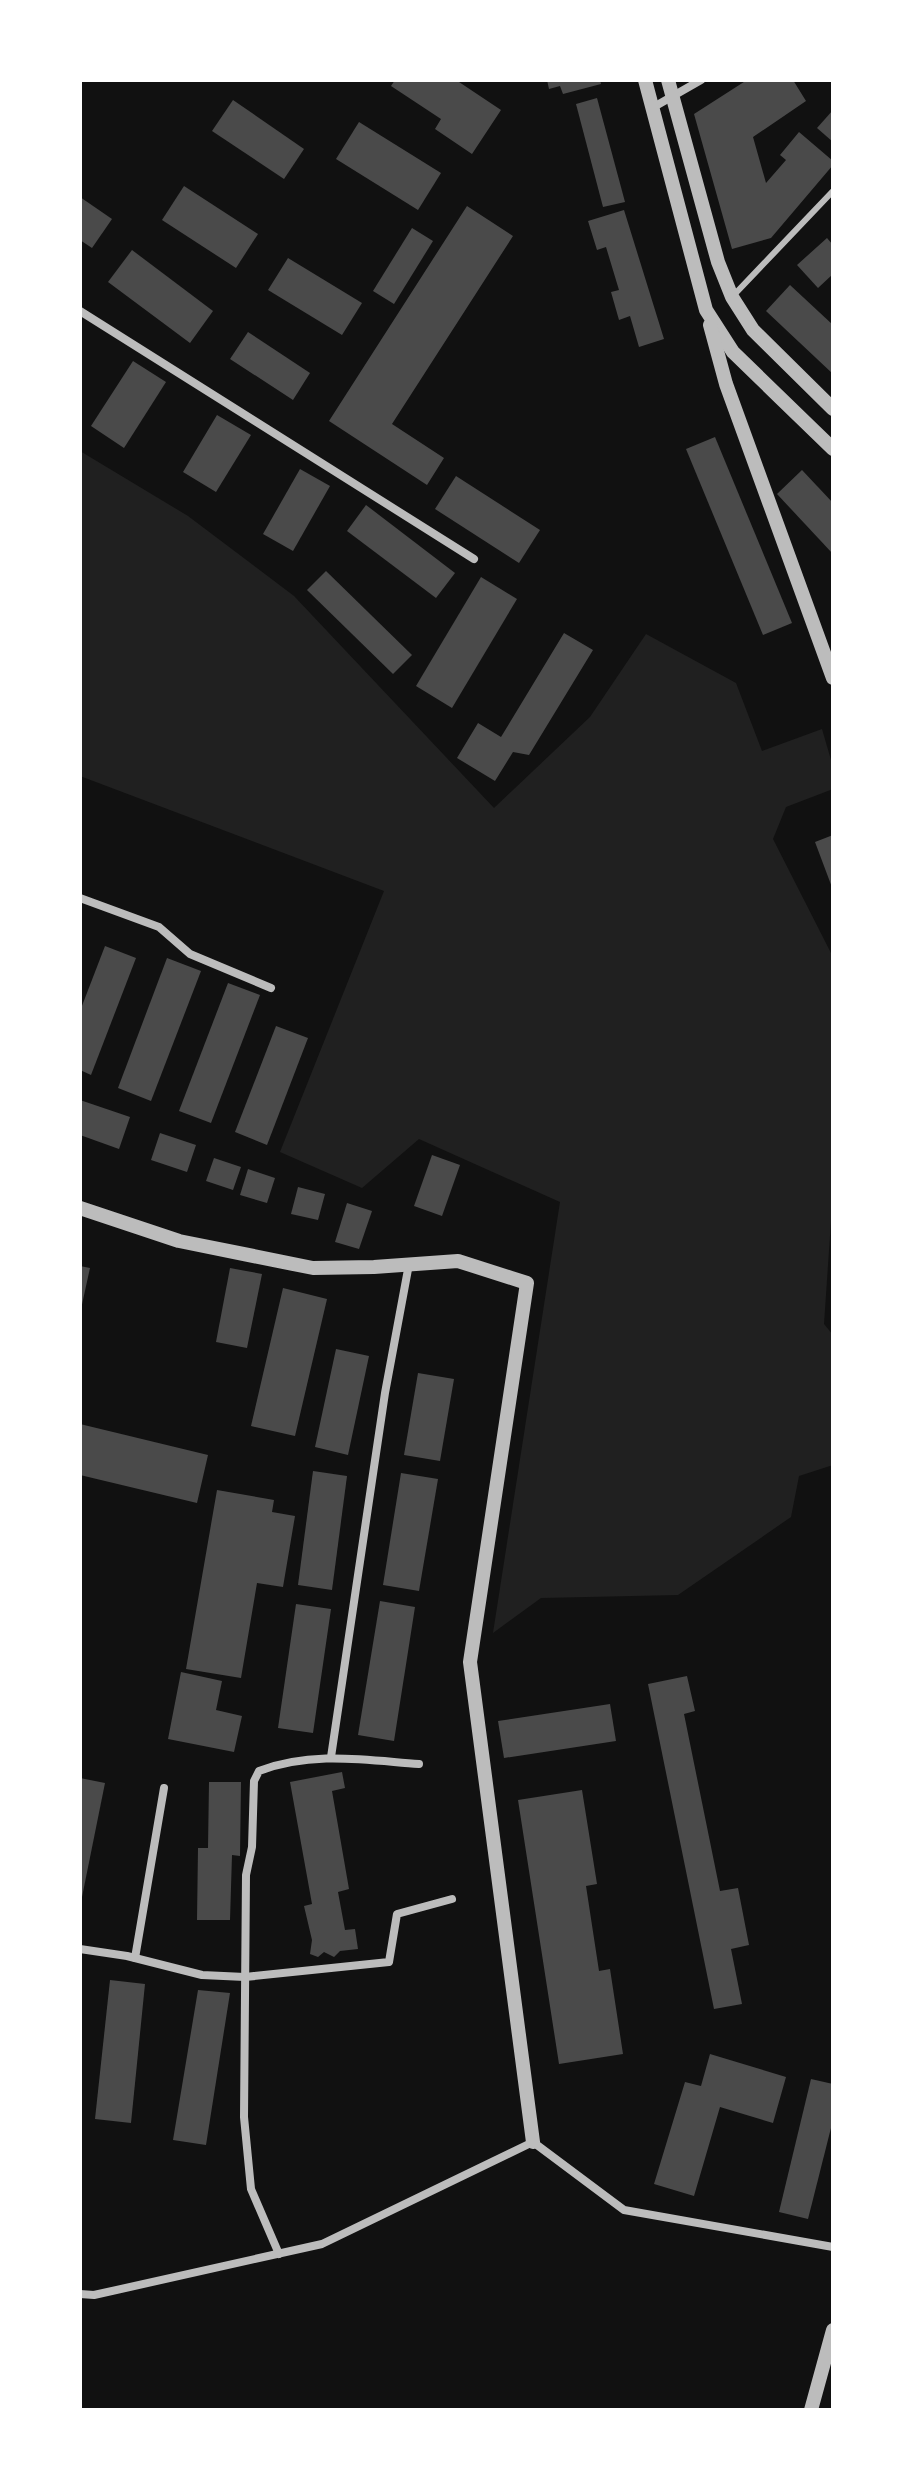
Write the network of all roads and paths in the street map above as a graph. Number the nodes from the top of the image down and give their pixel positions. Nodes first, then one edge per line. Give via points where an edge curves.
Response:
1 (645, 80) edge
2 (668, 80) edge
3 (701, 80) edge
4 (672, 97) junction
5 (652, 108) junction
6 (833, 191) edge
7 (732, 297) junction
8 (706, 310) junction
9 (80, 311) edge
10 (833, 409) edge
11 (833, 449) edge
12 (474, 559) dead end
13 (833, 678) edge
14 (80, 898) edge
15 (271, 988) dead end
16 (80, 1208) edge
17 (409, 1264) junction
18 (331, 1757) junction
19 (419, 1764) dead end
20 (164, 1788) dead end
21 (452, 1899) dead end
22 (80, 1949) edge
23 (135, 1958) junction
24 (245, 1977) junction
25 (533, 2142) junction
26 (833, 2247) edge
27 (279, 2254) junction
28 (80, 2294) edge
29 (833, 2330) edge
30 (811, 2410) edge

1 - 5 street
2 - 4 street
3 - 4 street
4 - 5 street
4 - 7 street
5 - 8 street
6 - 7 lane
7 - 10 street via 753,330
8 - 11 street via 733,352
8 - 13 street via 726,384
9 - 12 street
14 - 15 street via 159,927 190,954
16 - 17 street via 179,1241 313,1268
17 - 18 street
17 - 25 street via 458,1261 527,1283 470,1662
18 - 19 street
18 - 24 street via 278,1764 259,1771 254,1781
20 - 23 street
21 - 24 street via 397,1914 389,1962
22 - 23 street
23 - 24 street via 202,1975
24 - 27 street via 244,2117 251,2189
25 - 26 street via 624,2210
25 - 27 street via 322,2244
27 - 28 street
29 - 30 street

